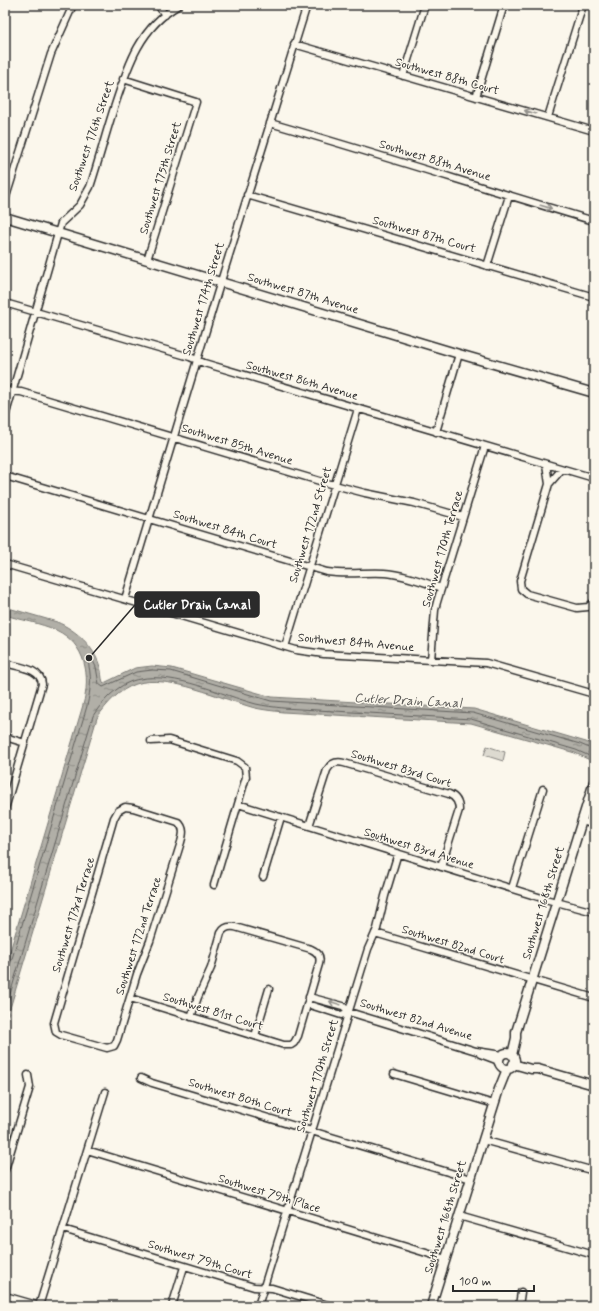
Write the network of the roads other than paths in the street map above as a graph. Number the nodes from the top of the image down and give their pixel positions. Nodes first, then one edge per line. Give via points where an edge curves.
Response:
1 (73, 5) edge
2 (158, 5) edge
3 (179, 5) edge
4 (307, 5) edge
5 (425, 5) edge
6 (504, 5) edge
7 (582, 5) edge
8 (165, 15) junction
9 (294, 44) junction
10 (403, 76) junction
11 (123, 79) junction
12 (476, 97) junction
13 (548, 117) junction
14 (270, 123) junction
15 (594, 131) edge
16 (247, 195) junction
17 (509, 196) junction
18 (5, 200) edge
19 (5, 217) edge
20 (594, 221) edge
21 (58, 233) junction
22 (147, 260) junction
23 (487, 266) junction
24 (221, 282) junction
25 (594, 297) edge
26 (5, 304) edge
27 (36, 313) junction
28 (459, 354) junction
29 (197, 360) junction
30 (5, 391) edge
31 (13, 391) junction
32 (594, 393) edge
33 (358, 409) junction
34 (5, 417) edge
35 (436, 432) junction
36 (174, 438) junction
37 (485, 446) junction
38 (546, 464) junction
39 (562, 469) junction
40 (5, 476) edge
41 (594, 478) edge
42 (549, 484) junction
43 (335, 485) junction
44 (463, 517) junction
45 (150, 519) junction
46 (5, 564) edge
47 (310, 566) junction
48 (441, 588) junction
49 (125, 599) junction
50 (593, 603) edge
51 (285, 648) junction
52 (431, 660) junction
53 (5, 663) edge
54 (594, 694) edge
55 (5, 737) edge
56 (151, 741) dead end
57 (25, 742) junction
58 (594, 782) edge
59 (543, 789) dead end
60 (238, 804) junction
61 (5, 809) edge
62 (120, 809) joint
63 (281, 817) junction
64 (582, 821) junction
65 (594, 825) edge
66 (309, 826) junction
67 (398, 853) junction
68 (441, 867) junction
69 (263, 877) dead end
70 (214, 885) dead end
71 (512, 888) junction
72 (556, 902) junction
73 (594, 912) edge
74 (375, 933) junction
75 (532, 980) junction
76 (269, 989) dead end
77 (309, 997) junction
78 (130, 998) junction
79 (594, 998) edge
80 (307, 1004) junction
81 (349, 1012) junction
82 (191, 1017) junction
83 (255, 1036) junction
84 (110, 1048) joint
85 (476, 1051) junction
86 (507, 1061) junction
87 (394, 1074) dead end
88 (28, 1075) dead end
89 (141, 1078) dead end
90 (594, 1085) edge
91 (105, 1092) dead end
92 (494, 1104) junction
93 (312, 1131) junction
94 (483, 1140) junction
95 (86, 1150) junction
96 (5, 1170) edge
97 (594, 1172) edge
98 (470, 1179) junction
99 (287, 1210) junction
100 (459, 1216) junction
101 (63, 1230) junction
102 (594, 1255) edge
103 (446, 1259) junction
104 (184, 1267) junction
105 (264, 1288) junction
106 (521, 1292) dead end
107 (5, 1296) edge
108 (39, 1306) edge
109 (172, 1306) edge
110 (258, 1306) edge
111 (331, 1306) edge
112 (431, 1306) edge
113 (519, 1306) edge

1 - 18 street via 51,54
2 - 8 street
3 - 8 street, Southwest 176th Street
4 - 9 street, Southwest 174th Street
5 - 10 street
6 - 12 street
7 - 13 street
8 - 11 street, Southwest 176th Street via 138,45
9 - 10 street, Southwest 88th Court
9 - 14 street, Southwest 174th Street
10 - 12 street, Southwest 88th Court
11 - 21 street, Southwest 176th Street via 87,193 80,205 61,223
11 - 22 street, Southwest 175th Street via 196,102
13 -> 12 street, Southwest 88th Court
13 - 15 street, Southwest 88th Court
14 - 16 street, Southwest 174th Street
14 - 17 street, Southwest 88th Avenue
16 - 23 street, Southwest 87th Court
16 - 24 street, Southwest 174th Street
17 -> 20 street, Southwest 88th Avenue
17 - 23 street
19 - 21 street, Southwest 87th Avenue
21 - 22 street, Southwest 87th Avenue
21 - 27 street, Southwest 176th Street
22 - 24 street, Southwest 87th Avenue
23 - 25 street, Southwest 87th Court
24 - 28 street, Southwest 87th Avenue
24 - 29 street, Southwest 174th Street
26 - 27 street, Southwest 86th Avenue
27 - 29 street, Southwest 86th Avenue
27 - 31 street, Southwest 176th Street
28 - 32 street, Southwest 87th Avenue
28 - 35 street
29 - 33 street, Southwest 86th Avenue
29 - 36 street, Southwest 174th Street
30 - 31 street, Southwest 85th Avenue
31 - 34 street, Southwest 176th Street
31 - 36 street, Southwest 85th Avenue
33 - 35 street, Southwest 86th Avenue
33 - 43 street, Southwest 172nd Street
35 - 37 street, Southwest 86th Avenue
36 - 43 street, Southwest 85th Avenue
36 - 45 street, Southwest 174th Street
37 - 38 street, Southwest 86th Avenue
37 - 44 street, Southwest 170th Terrace
38 - 39 street, Southwest 86th Avenue
38 - 42 street
39 - 41 street, Southwest 86th Avenue
39 - 42 street
40 - 45 street, Southwest 84th Court
42 - 50 street via 524,566 521,588 527,594 577,608 588,607
43 - 44 street, Southwest 85th Avenue
43 - 47 street, Southwest 172nd Street
44 - 48 street, Southwest 170th Terrace
45 - 47 street, Southwest 84th Court
45 - 49 street, Southwest 174th Street
46 - 49 street, Southwest 84th Avenue
47 - 48 street, Southwest 84th Court via 333,573 394,574
47 - 51 street, Southwest 172nd Street
48 - 52 street, Southwest 170th Terrace via 435,610
49 - 51 street, Southwest 84th Avenue
51 - 52 street, Southwest 84th Avenue via 312,653
52 - 54 street, Southwest 84th Avenue via 494,665
53 - 57 street via 35,672 41,678 41,688
55 - 57 street
56 - 60 street via 169,740 237,761 245,767 246,777
57 - 61 street
58 - 64 street, Southwest 168th Street
59 - 71 street
60 - 63 street, Southwest 83rd Avenue
60 - 70 street
62 - 78 street, Southwest 172nd Terrace via 129,807 147,812 178,822 183,828 183,836
62 - 84 street, Southwest 173rd Terrace via 114,818 54,1020 54,1029 60,1035
63 - 66 street, Southwest 83rd Avenue
63 - 69 street
64 - 65 street
64 - 72 street, Southwest 168th Street
66 - 67 street, Southwest 83rd Avenue
66 - 68 street, Southwest 83rd Court via 327,770 334,763 344,763 449,794 458,803 458,815
67 - 68 street, Southwest 83rd Avenue
67 - 74 street, Southwest 170th Street
68 - 71 street, Southwest 83rd Avenue
71 - 72 street, Southwest 83rd Avenue
72 - 73 street, Southwest 83rd Avenue
72 - 75 street, Southwest 168th Street
74 - 75 street, Southwest 82nd Court
74 - 81 street, Southwest 170th Street
75 - 79 street, Southwest 82nd Court
75 - 86 street, Southwest 168th Street
76 - 83 street
77 - 80 street
81 -> 77 street, Southwest 82nd Avenue via 343,1006
77 - 82 street via 319,964 318,954 311,949 288,942 227,927 221,933 211,968
78 - 82 street, Southwest 81st Court
78 - 84 street, Southwest 172nd Terrace via 117,1040
80 - 81 street, Southwest 82nd Avenue via 341,1015
80 - 83 street, Southwest 81st Court via 298,1036 291,1045
81 - 85 street, Southwest 82nd Avenue
81 - 93 street, Southwest 170th Street
82 - 83 street, Southwest 81st Court
85 - 86 street, Southwest 82nd Avenue
85 - 86 street, Southwest 82nd Avenue via 496,1060
86 - 90 street, Southwest 82nd Avenue
86 - 92 street, Southwest 168th Street
87 - 92 street
88 - 96 street via 30,1087
89 - 93 street, Southwest 80th Court
91 - 95 street
92 - 94 street, Southwest 168th Street
93 - 98 street, Southwest 80th Court
93 - 99 street, Southwest 170th Street
94 - 97 street
94 - 98 street, Southwest 168th Street
95 - 99 street, Southwest 79th Place
95 - 101 street
98 - 100 street, Southwest 168th Street
99 - 103 street, Southwest 79th Place
99 - 105 street, Southwest 170th Street
100 - 102 street
100 - 103 street, Southwest 168th Street
101 - 104 street, Southwest 79th Court
101 - 108 street
103 - 112 street, Southwest 168th Street
104 - 105 street, Southwest 79th Court
104 - 109 street
105 - 110 street, Southwest 170th Street
105 - 111 street, Southwest 79th Court via 272,1288
106 - 113 street
107 - 108 street

